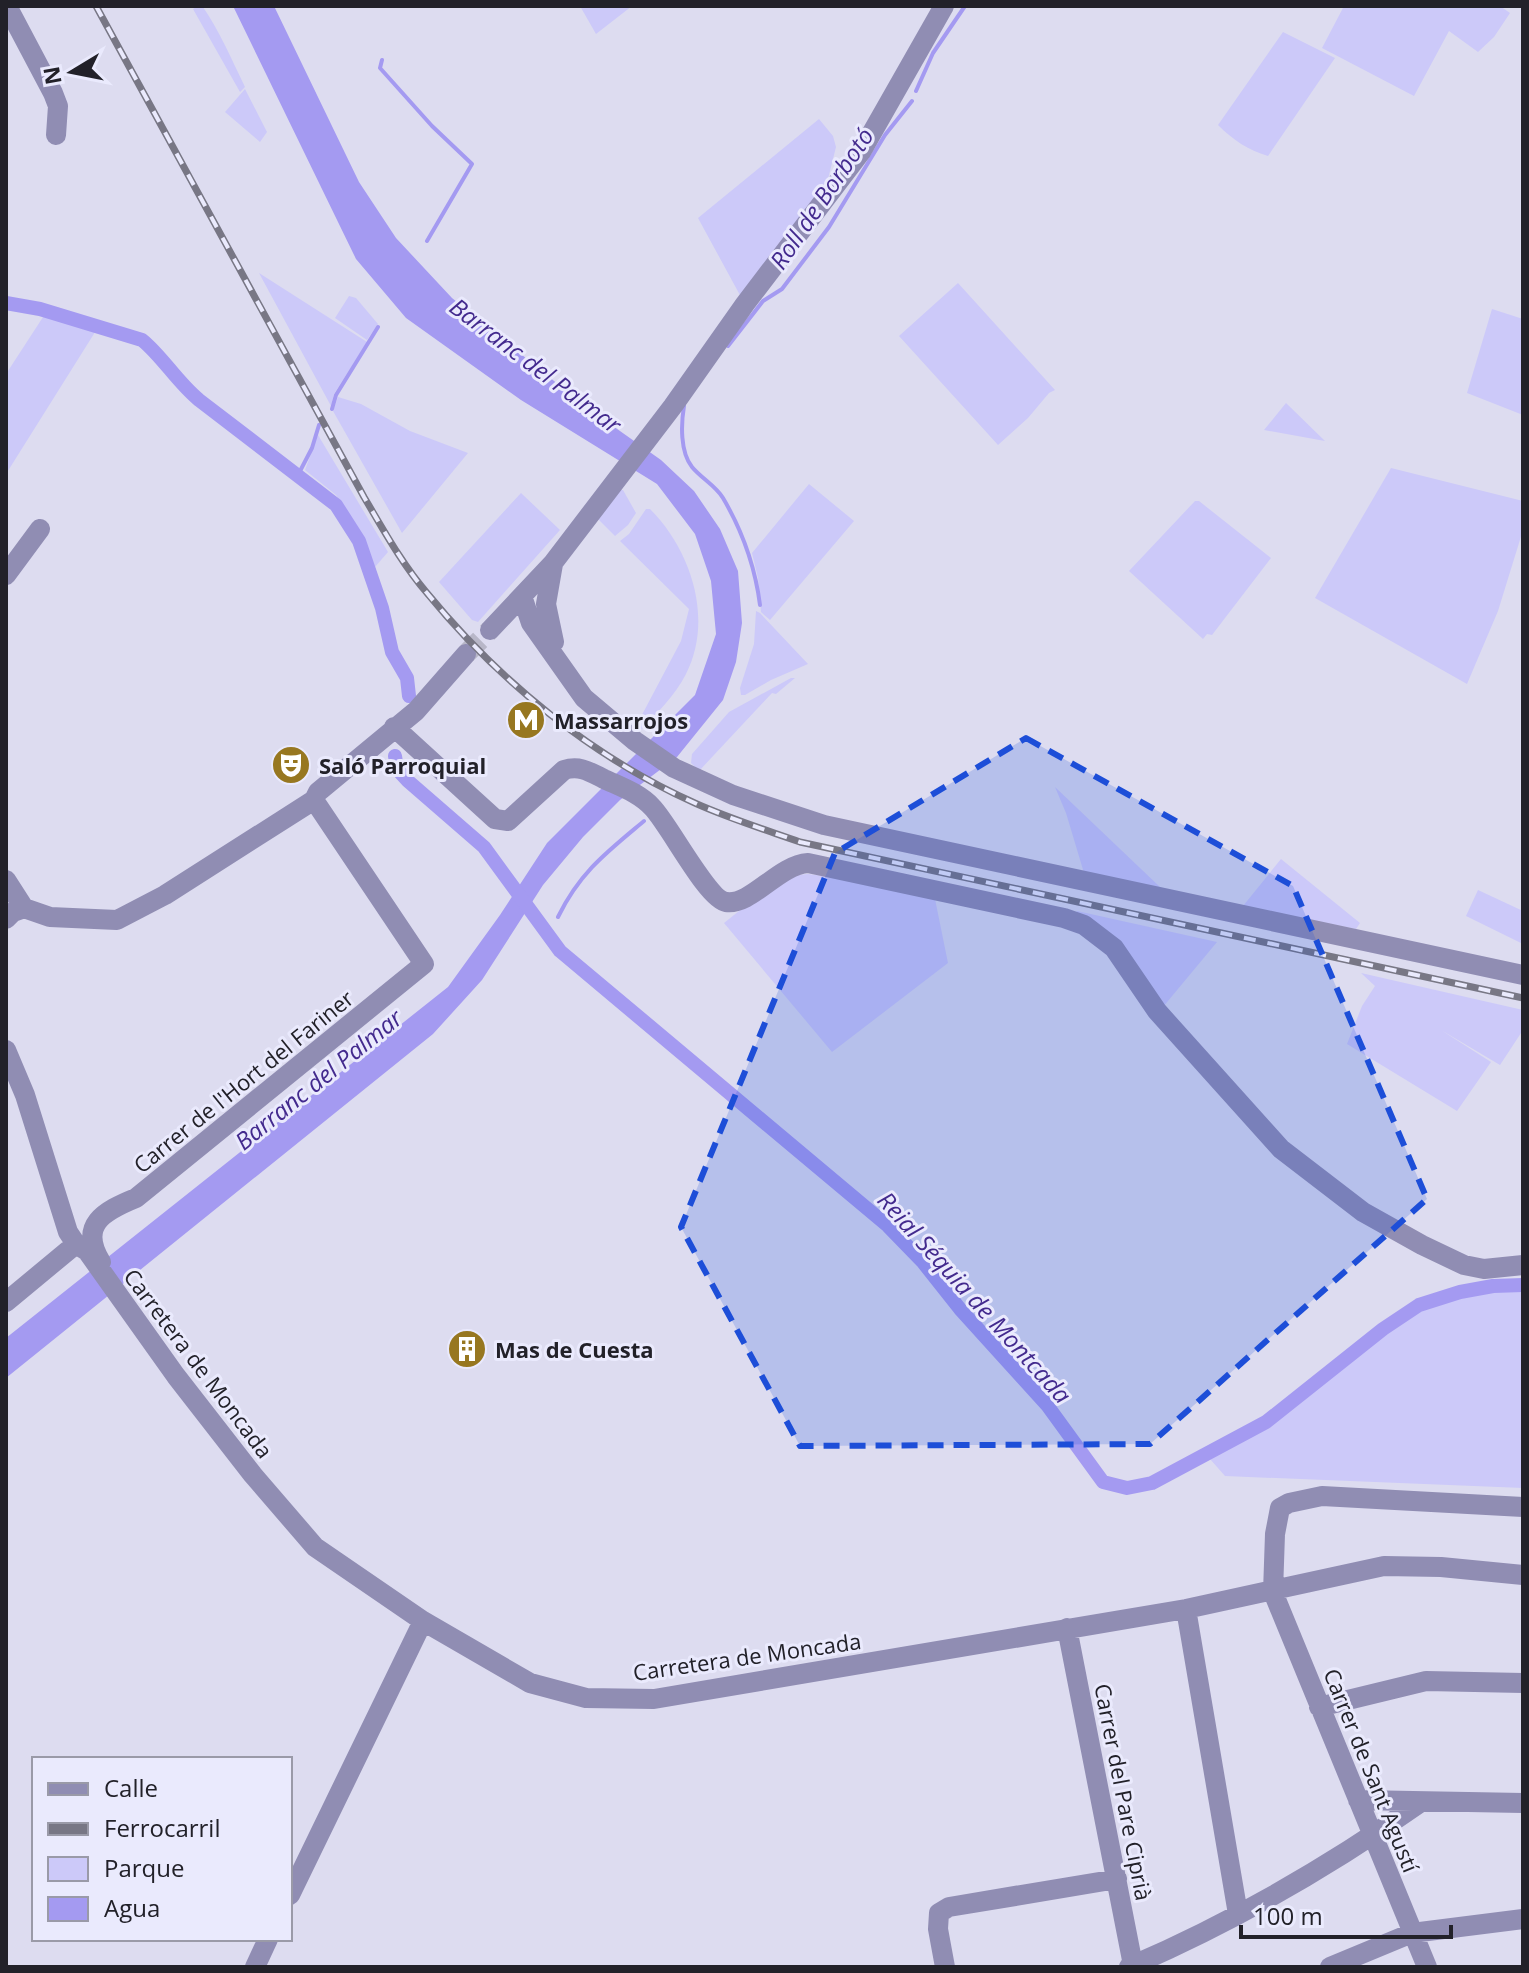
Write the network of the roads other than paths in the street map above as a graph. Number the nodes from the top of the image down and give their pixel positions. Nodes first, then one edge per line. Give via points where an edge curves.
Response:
1 (7, 6) edge
2 (944, 6) edge
3 (56, 135) dead end
4 (40, 529) dead end
5 (553, 563) junction
6 (6, 575) edge
7 (522, 596) junction
8 (539, 616) junction
9 (466, 654) tunnel mouth
10 (394, 727) junction
11 (314, 800) junction
12 (6, 880) edge
13 (15, 913) edge
14 (1523, 975) edge
15 (6, 1050) edge
16 (85, 1248) junction
17 (1523, 1265) edge
18 (6, 1302) edge
19 (1523, 1507) edge
20 (1523, 1575) edge
21 (1273, 1592) junction
22 (1186, 1609) junction
23 (423, 1621) junction
24 (1067, 1628) junction
25 (1523, 1683) edge
26 (1319, 1707) junction
27 (1358, 1800) junction
28 (1421, 1802) junction
29 (1523, 1803) edge
30 (1374, 1835) junction
31 (1117, 1879) junction
32 (292, 1891) edge
33 (1238, 1914) junction
34 (1523, 1919) edge
35 (1412, 1933) junction
36 (267, 1941) edge
37 (1176, 1958) edge
38 (1131, 1966) edge
39 (255, 1967) edge
40 (945, 1967) edge
41 (1330, 1967) edge
42 (1427, 1967) edge

1 - 3 street via 58,106
2 - 5 street via 861,152
4 - 6 street
5 - 7 street
5 - 8 street
7 - 8 street
7 - 8 street via 491,629
8 - 14 street via 562,665 594,709 657,758 767,808 824,825
9 - 10 street via 416,711
10 - 11 street
10 - 17 street via 502,821 571,768 585,769 640,797 724,902 745,897 788,868 808,863 1084,925 1114,948 1157,1011 1281,1149 1363,1212 1422,1245 1484,1269
11 - 13 street via 117,920
11 - 16 street, Carrer de l'Hort del Fariner via 424,964 136,1198 102,1215
12 - 13 street
15 - 16 street, Carretera de Moncada via 64,1221
16 - 18 street, Carrer de l'Hort del Fariner
16 - 23 street, Carretera de Moncada via 253,1475 315,1547
19 - 21 street via 1322,1496 1289,1503 1280,1508 1275,1534
20 - 21 street, Carretera de Moncada via 1384,1566
21 - 22 street, Carretera de Moncada
21 - 26 street, Carrer de Sant Agustí
22 - 24 street, Carretera de Moncada
22 - 33 street
23 - 24 street, Carretera de Moncada via 530,1683 586,1698 654,1699
23 - 32 street
24 - 31 street, Carrer del Pare Ciprià
25 - 26 street via 1426,1681
26 - 27 street, Carrer de Sant Agustí
27 - 28 street
27 - 30 street, Carrer de Sant Agustí
28 - 29 street
28 - 30 street
30 - 33 street
30 - 35 street, Carrer de Sant Agustí
31 - 38 street, Carrer del Pare Ciprià
31 - 40 street via 949,1907 939,1913 938,1921
33 - 37 street
34 - 35 street
35 - 41 street
35 - 42 street, Carrer de Sant Agustí
36 - 39 street
37 - 38 street

